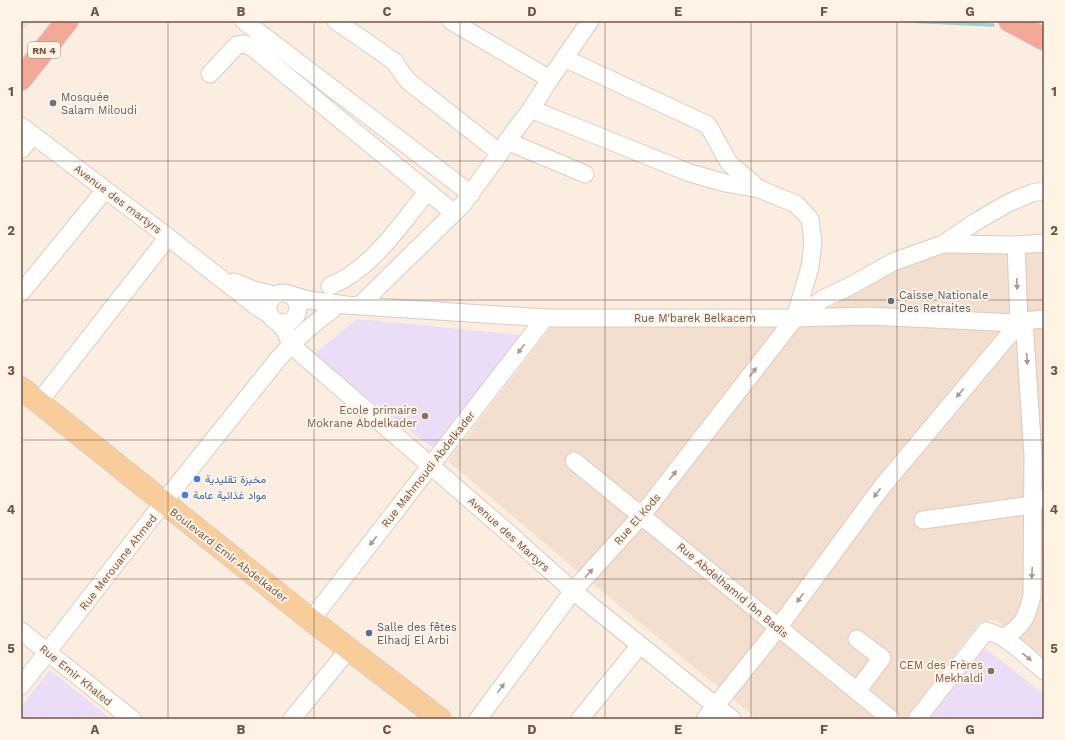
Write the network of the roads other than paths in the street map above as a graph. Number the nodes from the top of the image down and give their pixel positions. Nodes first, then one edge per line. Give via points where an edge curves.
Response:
1 (48, 21) edge
2 (67, 21) edge
3 (244, 21) edge
4 (336, 21) edge
5 (451, 21) edge
6 (590, 21) edge
7 (1010, 21) edge
8 (1044, 40) edge
9 (21, 54) edge
10 (564, 58) junction
11 (210, 74) dead end
12 (21, 79) edge
13 (550, 79) junction
14 (531, 109) junction
15 (27, 130) edge
16 (504, 147) junction
17 (21, 150) edge
18 (585, 174) dead end
19 (759, 189) junction
20 (105, 190) junction
21 (1044, 191) edge
22 (427, 192) junction
23 (471, 194) junction
24 (454, 213) junction
25 (168, 237) junction
26 (1044, 243) edge
27 (943, 244) junction
28 (1016, 245) junction
29 (213, 273) junction
30 (330, 286) dead end
31 (21, 293) edge
32 (283, 295) junction
33 (346, 307) junction
34 (297, 313) junction
35 (274, 318) junction
36 (545, 318) junction
37 (795, 318) junction
38 (1044, 319) edge
39 (1022, 322) junction
40 (291, 345) junction
41 (21, 388) edge
42 (39, 402) junction
43 (1038, 411) edge
44 (1038, 455) edge
45 (574, 461) dead end
46 (431, 466) junction
47 (1038, 502) edge
48 (163, 503) junction
49 (642, 515) junction
50 (922, 520) dead end
51 (1038, 543) edge
52 (573, 591) junction
53 (311, 620) junction
54 (778, 628) junction
55 (21, 631) edge
56 (1004, 638) junction
57 (857, 639) dead end
58 (640, 645) junction
59 (349, 649) junction
60 (48, 652) junction
61 (1044, 671) edge
62 (21, 686) edge
63 (857, 691) junction
64 (710, 712) edge
65 (132, 719) edge
66 (292, 719) edge
67 (440, 719) edge
68 (478, 719) edge
69 (580, 719) edge
70 (732, 719) edge
71 (891, 719) edge
72 (917, 719) edge

1 - 9 highway, RN 4
2 - 12 highway, RN 4
3 - 23 street
4 - 16 street via 395,62 408,81
5 - 13 street
6 - 10 street, Rue Merouane Ahmed
7 - 8 highway
10 - 13 street, Rue Merouane Ahmed
10 - 19 street via 708,124 729,163
11 - 22 street via 237,46 245,44 253,48
13 - 14 street, Rue Merouane Ahmed
14 - 16 street, Rue Merouane Ahmed
14 - 19 street via 690,173
15 - 17 street
15 - 20 street, Avenue des martyrs
16 - 18 street
16 - 23 street, Rue Merouane Ahmed
19 - 37 street via 796,204 810,219 813,242 810,267
20 - 25 street, Avenue des martyrs
20 - 31 street
21 - 27 street via 1008,203
22 - 24 street
22 - 30 street via 376,253 357,270
23 - 24 street, Rue Merouane Ahmed
24 - 33 street, Rue Merouane Ahmed
25 - 29 street, Avenue des martyrs
25 - 42 street
26 - 28 street
27 - 28 street
27 - 37 street via 893,262 823,299
28 -> 39 street
29 - 32 street, Rue M'barek Belkacem via 254,290
29 - 35 street
32 - 33 street, Rue M'barek Belkacem
32 - 34 street via 297,302
32 - 35 street via 271,299 268,304
33 - 34 street, Rue M'barek Belkacem
33 - 36 street, Rue M'barek Belkacem
33 - 40 street, Rue Merouane Ahmed via 316,321
34 - 35 street via 289,322 283,323
34 - 40 street
35 - 40 street, Avenue des Martyrs via 286,332
36 - 37 street, Rue M'barek Belkacem
36 -> 46 street, Rue Mahmoudi Abdelkader
37 - 39 street, Rue M'barek Belkacem via 868,316
49 -> 37 street, Rue El Kods
38 - 39 street, Rue M'barek Belkacem
39 -> 43 street
39 -> 54 street via 881,488
40 - 46 street, Avenue des Martyrs
40 - 48 street, Rue Merouane Ahmed
41 - 42 main road, Boulevard Emir Abdelkader
42 - 48 main road, Boulevard Emir Abdelkader
43 - 44 street
44 - 47 street
45 - 49 street, Rue Abdelhamid Ibn Badis
46 - 52 street, Avenue des Martyrs
46 -> 53 street, Rue Mahmoudi Abdelkader
47 - 50 street
47 - 51 street
48 - 53 main road, Boulevard Emir Abdelkader
48 - 60 street, Rue Merouane Ahmed
52 -> 49 street, Rue El Kods
49 - 54 street, Rue Abdelhamid Ibn Badis
51 -> 56 street via 1032,596 1026,617 1017,629
52 - 58 street, Avenue des Martyrs
68 -> 52 street, Rue El Kods
53 - 59 main road, Boulevard Emir Abdelkader
54 - 63 street, Rue Abdelhamid Ibn Badis
54 - 64 street
55 - 60 street, Rue Emir Khaled
56 -> 61 street
56 - 72 street via 986,631
57 - 63 street via 882,658
58 - 64 street, Avenue des Martyrs
58 - 69 street
59 - 66 street
59 - 67 main road, Boulevard Emir Abdelkader
60 - 62 street, Rue Merouane Ahmed
60 - 65 street, Rue Emir Khaled
63 - 71 street, Rue Abdelhamid Ibn Badis
64 - 70 street, Avenue des Martyrs

